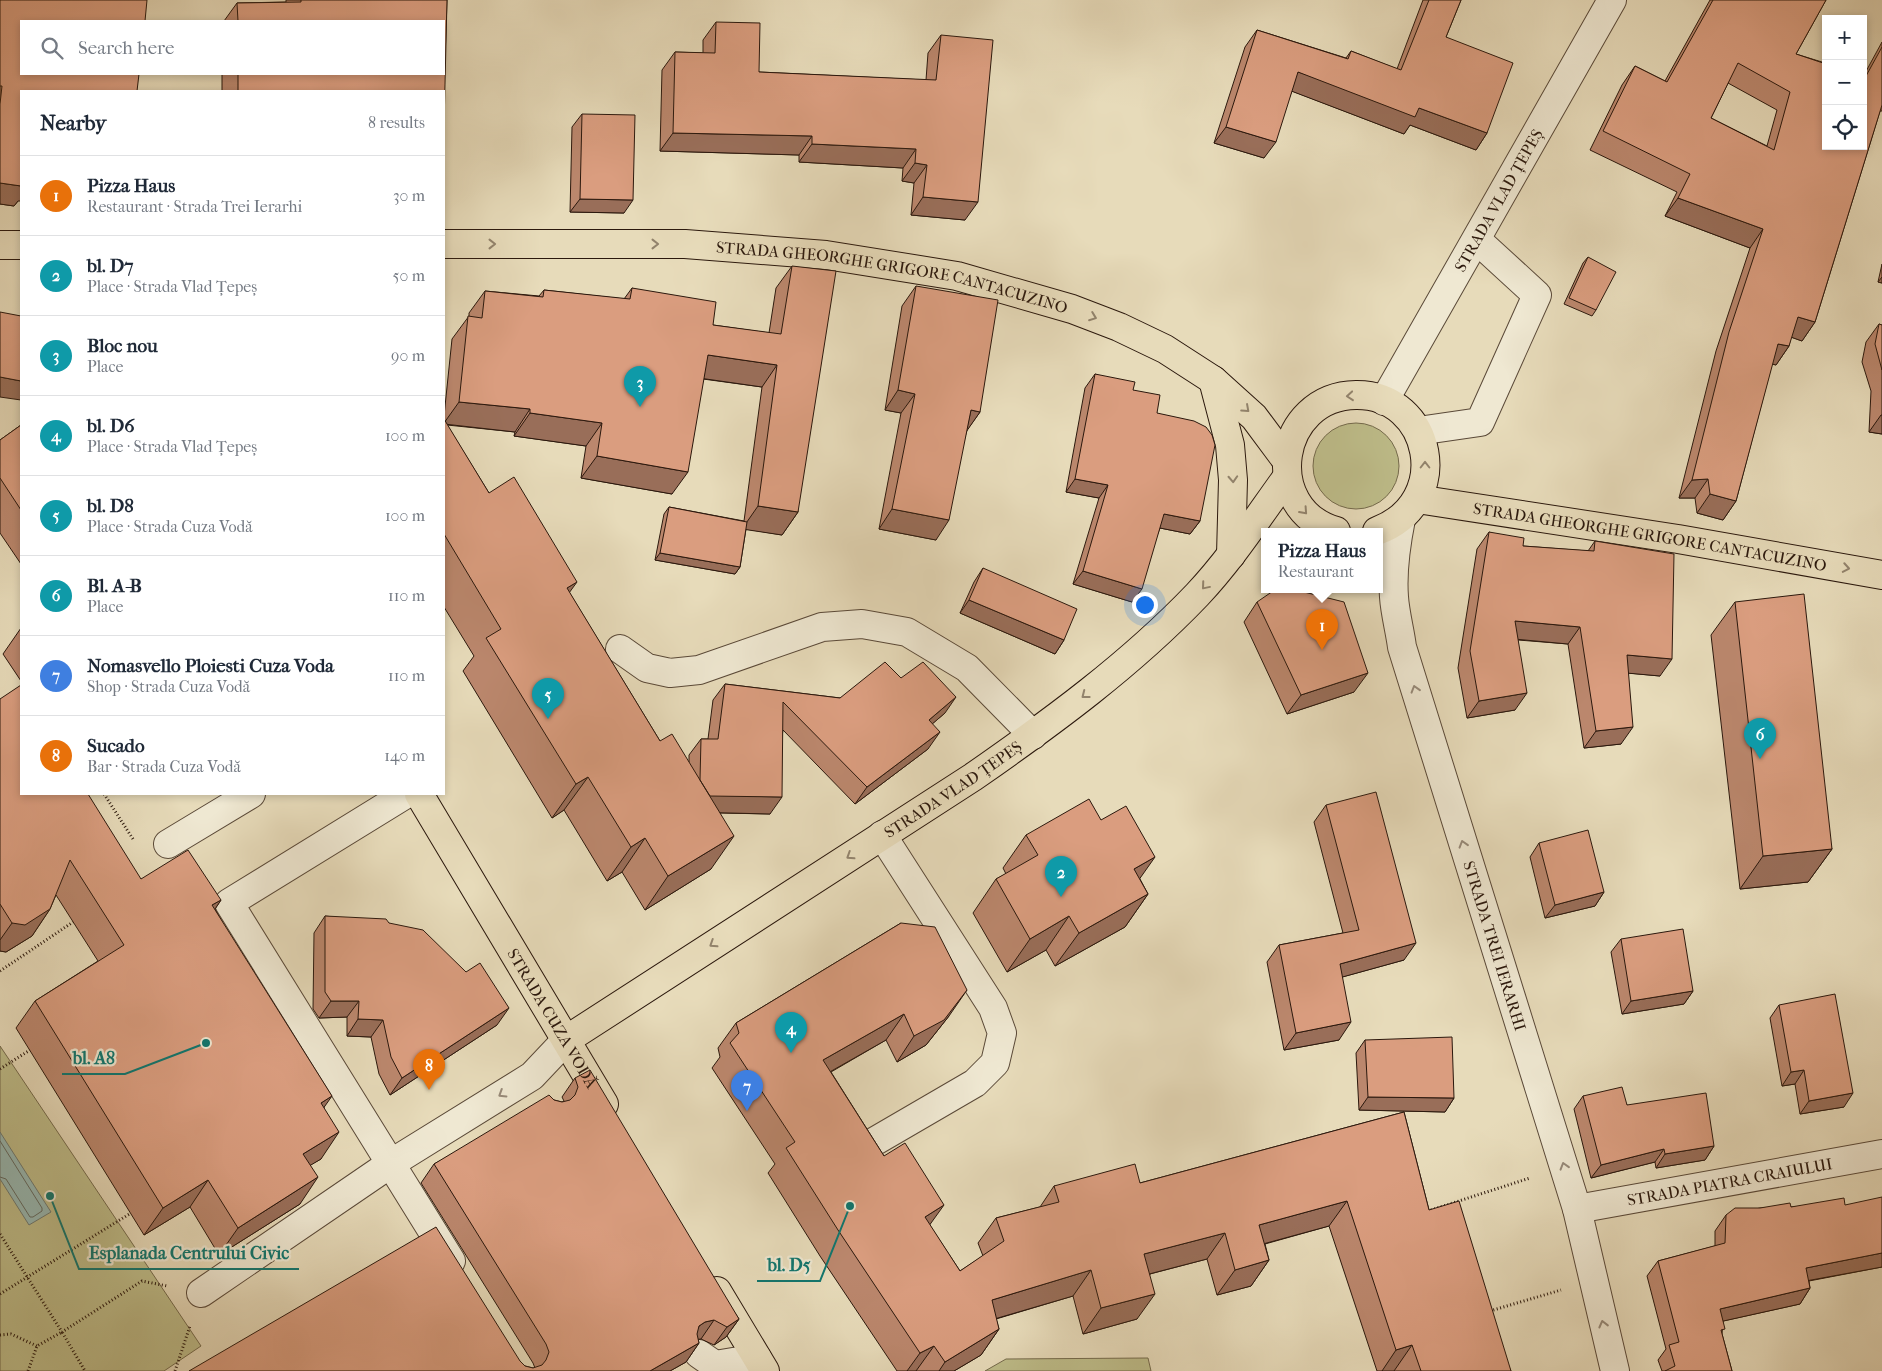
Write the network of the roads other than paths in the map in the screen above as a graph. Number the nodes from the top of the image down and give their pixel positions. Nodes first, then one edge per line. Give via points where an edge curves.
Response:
1 (1612, 0) edge
2 (1477, 240) junction
3 (445, 244) edge
4 (0, 245) edge
5 (20, 245) edge
6 (1213, 380) junction
7 (1384, 401) junction
8 (1418, 431) junction
9 (1287, 468) junction
10 (1409, 509) junction
11 (1329, 528) edge
12 (1383, 529) edge
13 (1231, 555) junction
14 (1882, 575) edge
15 (620, 649) dead end
16 (1033, 735) junction
17 (249, 795) edge
18 (404, 795) edge
19 (420, 795) edge
20 (882, 835) junction
21 (168, 844) dead end
22 (566, 1040) junction
23 (616, 1124) edge
24 (865, 1147) edge
25 (1882, 1154) edge
26 (390, 1164) junction
27 (1577, 1209) junction
28 (702, 1266) edge
29 (463, 1280) edge
30 (201, 1293) road end
31 (706, 1363) edge
32 (761, 1365) edge
33 (1615, 1371) edge

1 - 2 street, STRADA VLAD ȚEPEȘ
2 - 7 street, STRADA VLAD ȚEPEȘ
2 - 8 street via 1537,295 1480,422
3 -> 6 main road, STRADA GHEORGHE GRIGORE CANTACUZINO via 685,244 826,255 957,276 1072,309 1119,327 1166,349
4 - 5 main road
6 -> 9 main road, STRADA GHEORGHE GRIGORE CANTACUZINO via 1254,417
6 -> 13 main road via 1231,454
7 - 8 main road via 1409,419
7 -> 9 main road via 1357,395 1343,396 1317,407 1297,427 1290,443
10 -> 8 main road via 1424,483 1426,465
9 -> 11 main road, STRADA GHEORGHE GRIGORE CANTACUZINO via 1291,491 1298,504 1307,515
9 - 13 main road, STRADA VLAD ȚEPEȘ
10 - 12 main road
10 -> 14 main road, STRADA GHEORGHE GRIGORE CANTACUZINO via 1678,538
27 -> 10 street, STRADA TREI IERARHI via 1402,647 1394,585 1397,542
13 -> 16 main road, STRADA VLAD ȚEPEȘ via 1161,630 1115,671
15 - 16 street via 647,668 670,673 699,670 822,627 862,624 907,632 967,668
16 - 20 main road, STRADA VLAD ȚEPEȘ
17 - 21 street
18 - 26 street via 230,903
19 - 22 main road, STRADA CUZA VODĂ
20 -> 22 main road, STRADA VLAD ȚEPEȘ
20 - 24 street via 993,1008 1002,1033 995,1063 975,1083
22 - 23 main road, STRADA CUZA VODĂ
22 -> 26 street via 538,1087
25 - 27 street, STRADA PIATRA CRAIULUI
26 - 29 street
26 - 30 street
33 -> 27 street, STRADA TREI IERARHI
28 - 32 main road
31 - 32 street

